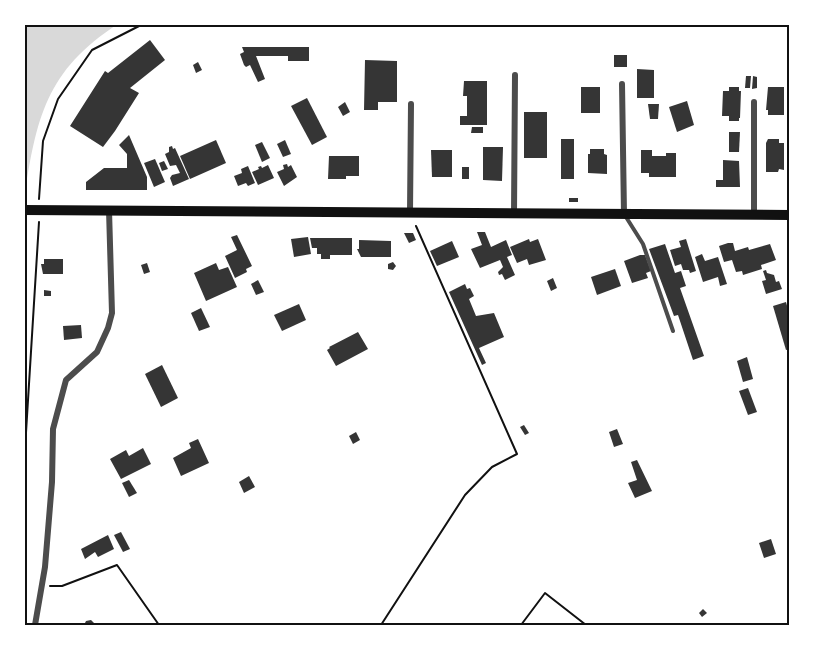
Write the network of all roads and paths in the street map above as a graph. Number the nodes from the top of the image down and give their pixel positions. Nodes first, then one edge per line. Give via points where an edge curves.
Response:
1 (143, 24) edge
2 (515, 75) dead end
3 (622, 84) dead end
4 (754, 102) dead end
5 (411, 104) dead end
6 (32, 210) edge
7 (109, 210) junction
8 (410, 212) junction
9 (514, 213) junction
10 (624, 214) junction
11 (754, 215) junction
12 (790, 215) edge
13 (673, 331) dead end
14 (24, 465) edge
15 (42, 586) junction
16 (35, 625) edge
17 (159, 625) edge
18 (381, 625) edge
19 (521, 625) edge
20 (586, 625) edge

1 - 6 path via 92,50 58,99 43,141
2 - 9 street
3 - 10 street
4 - 11 street
5 - 8 street
6 - 7 main road
6 - 14 path
7 - 8 main road
7 - 15 street via 112,313 97,352 66,380 53,429
8 - 9 main road
8 - 18 path via 517,454 492,467 465,495
9 - 10 main road
10 - 11 main road
10 - 13 lane via 643,244
11 - 12 main road
15 - 16 street
15 - 17 path via 62,586 117,565
19 - 20 path via 545,593

